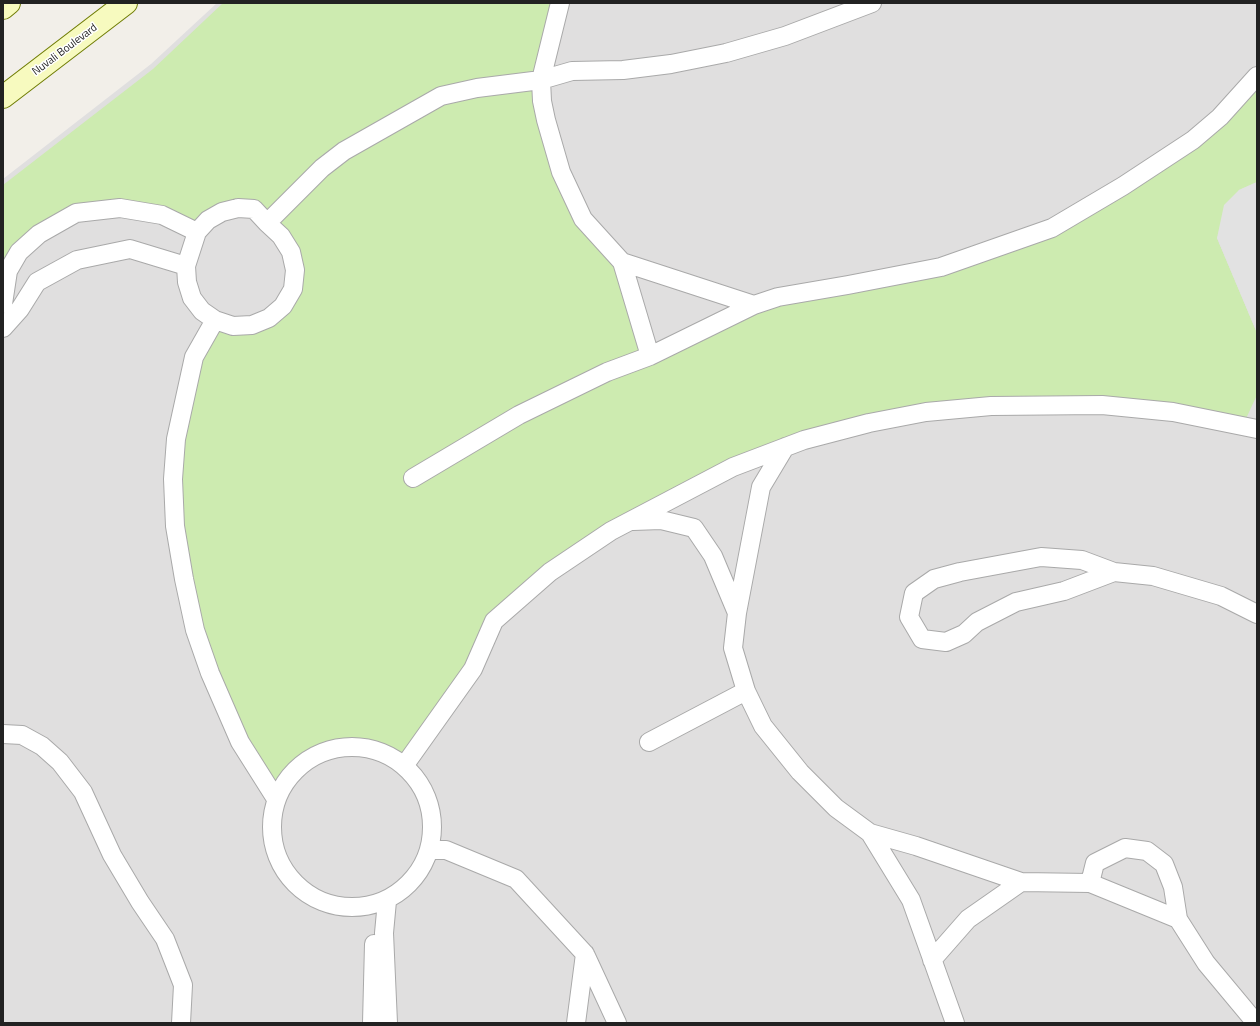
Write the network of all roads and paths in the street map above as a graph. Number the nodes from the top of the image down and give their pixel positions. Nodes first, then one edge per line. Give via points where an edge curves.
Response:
1 (9, 3) edge
2 (126, 3) edge
3 (560, 3) edge
4 (872, 3) edge
5 (3, 8) edge
6 (1257, 76) edge
7 (541, 80) junction
8 (3, 97) edge
9 (266, 224) junction
10 (197, 232) junction
11 (622, 262) junction
12 (186, 266) junction
13 (3, 304) edge
14 (754, 305) junction
15 (215, 320) junction
16 (3, 328) edge
17 (650, 356) junction
18 (1257, 429) edge
19 (785, 447) junction
20 (413, 478) dead end
21 (628, 522) junction
22 (1114, 572) junction
23 (737, 613) junction
24 (1257, 614) edge
25 (746, 691) junction
26 (3, 734) edge
27 (649, 742) dead end
28 (404, 766) junction
29 (276, 799) junction
30 (870, 833) junction
31 (430, 850) junction
32 (1021, 882) junction
33 (1090, 883) junction
34 (380, 903) junction
35 (1178, 919) junction
36 (585, 954) junction
37 (932, 960) junction
38 (181, 1023) edge
39 (372, 1023) edge
40 (388, 1023) edge
41 (576, 1023) edge
42 (617, 1023) edge
43 (954, 1023) edge
44 (1256, 1023) edge

1 - 5 street
2 - 8 street, Nuvali Boulevard
3 - 7 street
4 - 7 street via 785,36 726,53 630,70 572,71
6 - 14 street via 1220,117 1193,140 1052,228 940,267 778,297
7 - 9 street via 477,88 441,96 344,151
7 - 11 street via 546,120 561,172 584,219
9 - 10 street via 254,209 238,208 222,212 208,220
9 - 15 street via 281,236 291,252 295,270 292,289 283,306 269,318 252,325 233,326
10 - 12 street
10 - 13 street via 162,215 120,208 76,213 39,234 19,252 8,271
11 - 14 street
11 - 17 street
12 - 15 street via 192,298 202,311
12 - 16 street via 130,249 77,260 37,282 20,309
14 - 17 street
15 - 29 street via 194,357 176,439 173,479 175,526 196,630 210,673 240,742
17 - 20 street via 607,372 519,416
18 - 19 street via 1173,412 1102,405 991,406 926,412 890,419
19 - 21 street via 733,467
19 - 23 street via 761,487
21 - 23 street via 661,520 694,528 713,556
21 - 28 street via 550,572 494,621 473,669
22 - 22 street via 1064,591 1016,602 946,642 922,639 909,617 914,592 934,579 960,572 1041,557 1082,560
22 - 24 street via 1153,576 1221,596
23 - 25 street via 733,648
25 - 27 street
25 - 30 street via 764,726 800,772 836,808
26 - 38 street via 22,735 48,750 83,792 112,855 165,939 183,985
28 - 29 street via 382,752 357,746 331,749 308,759 288,777
28 - 31 street via 426,795 433,831
29 - 34 street via 271,824 274,849 285,873 302,891 324,903 349,908
30 - 32 street
30 - 37 street via 911,900
31 - 34 street via 420,871 405,888
31 - 36 street via 446,850 516,879
32 - 33 street
32 - 37 street via 968,919
33 - 35 street
33 - 35 street via 1095,863 1125,848 1147,851 1164,864 1173,887
34 - 39 street
34 - 40 street via 384,932
35 - 44 street via 1206,963
36 - 41 street
36 - 42 street
37 - 43 street

